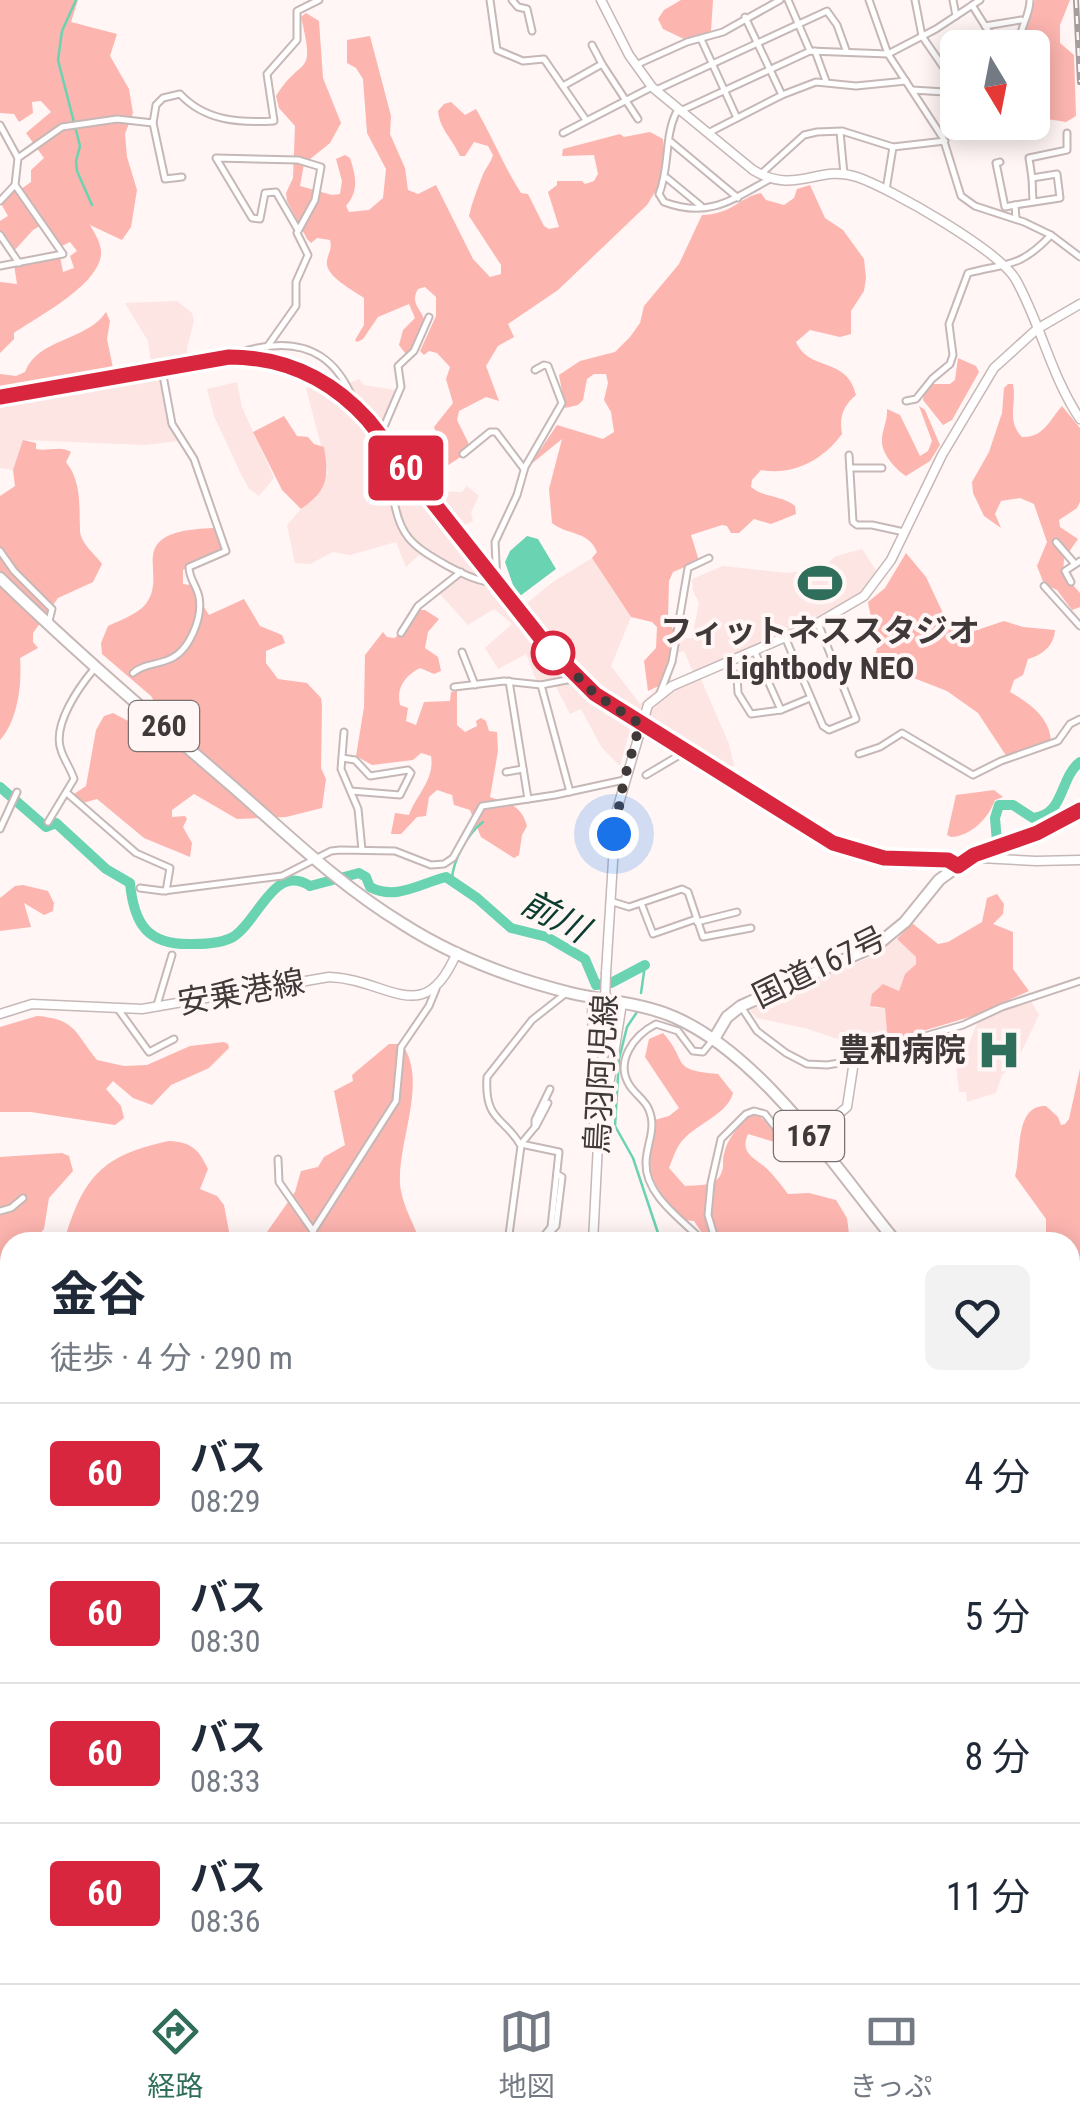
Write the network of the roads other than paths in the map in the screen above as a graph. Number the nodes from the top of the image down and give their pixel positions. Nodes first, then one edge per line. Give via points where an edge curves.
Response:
1 (318, 0) edge
2 (490, 0) edge
3 (512, 0) edge
4 (600, 0) edge
5 (780, 0) edge
6 (869, 0) edge
7 (915, 0) edge
8 (953, 0) edge
9 (980, 0) edge
10 (1030, 0) edge
11 (791, 1) edge
12 (972, 5) junction
13 (745, 16) junction
14 (956, 16) junction
15 (1023, 20) junction
16 (798, 24) junction
17 (985, 26) junction
18 (532, 30) dead end
19 (988, 30) edge
20 (1022, 30) edge
21 (922, 36) junction
22 (701, 39) junction
23 (756, 42) junction
24 (592, 45) dead end
25 (812, 50) junction
26 (846, 52) junction
27 (888, 54) junction
28 (940, 62) edge
29 (602, 64) junction
30 (711, 64) junction
31 (635, 66) junction
32 (768, 70) junction
33 (826, 80) junction
34 (906, 81) junction
35 (563, 86) junction
36 (654, 88) junction
37 (724, 90) junction
38 (912, 90) junction
39 (940, 92) edge
40 (782, 95) junction
41 (626, 100) junction
42 (680, 110) junction
43 (638, 118) dead end
44 (737, 118) junction
45 (586, 120) junction
46 (153, 123) junction
47 (1, 128) edge
48 (840, 131) junction
49 (563, 133) dead end
50 (708, 133) junction
51 (1067, 133) dead end
52 (669, 141) junction
53 (945, 141) junction
54 (893, 147) junction
55 (18, 158) junction
56 (1000, 162) dead end
57 (760, 174) junction
58 (844, 174) junction
59 (182, 176) dead end
60 (666, 176) junction
61 (1032, 178) junction
62 (770, 179) junction
63 (15, 185) junction
64 (886, 190) junction
65 (738, 198) junction
66 (0, 200) edge
67 (1034, 202) junction
68 (1015, 206) junction
69 (703, 208) junction
70 (1016, 219) junction
71 (298, 230) junction
72 (0, 235) edge
73 (1050, 235) junction
74 (1080, 257) edge
75 (19, 263) junction
76 (0, 266) edge
77 (1007, 268) junction
78 (1080, 304) edge
79 (429, 317) dead end
80 (1038, 328) junction
81 (267, 346) junction
82 (231, 357) junction
83 (161, 368) junction
84 (535, 370) dead end
85 (0, 397) edge
86 (906, 401) dead end
87 (356, 407) junction
88 (1080, 419) edge
89 (380, 436) junction
90 (390, 448) junction
91 (463, 454) dead end
92 (849, 455) dead end
93 (850, 468) junction
94 (882, 468) dead end
95 (524, 469) junction
96 (904, 532) junction
97 (1056, 542) dead end
98 (0, 551) edge
99 (709, 558) dead end
100 (1078, 563) edge
101 (461, 572) junction
102 (0, 578) edge
103 (1071, 582) dead end
104 (497, 583) junction
105 (1044, 586) dead end
106 (818, 623) junction
107 (47, 624) junction
108 (1080, 626) edge
109 (401, 633) dead end
110 (784, 637) junction
111 (754, 650) junction
112 (462, 652) dead end
113 (723, 664) junction
114 (96, 666) junction
115 (133, 673) dead end
116 (577, 678) junction
117 (509, 682) junction
118 (475, 685) junction
119 (541, 685) junction
120 (454, 688) dead end
121 (660, 693) junction
122 (810, 698) junction
123 (781, 710) junction
124 (1080, 719) edge
125 (640, 724) junction
126 (344, 732) dead end
127 (686, 752) junction
128 (860, 754) dead end
129 (342, 758) junction
130 (524, 769) junction
131 (506, 772) dead end
132 (646, 775) dead end
133 (624, 780) junction
134 (350, 791) junction
135 (570, 792) junction
136 (67, 793) junction
137 (15, 795) dead end
138 (528, 798) junction
139 (1080, 810) edge
140 (48, 822) dead end
141 (0, 829) edge
142 (362, 850) junction
143 (974, 855) junction
144 (315, 858) junction
145 (1080, 860) edge
146 (958, 866) junction
147 (140, 888) dead end
148 (166, 891) junction
149 (610, 901) junction
150 (641, 903) junction
151 (737, 912) dead end
152 (697, 920) junction
153 (751, 928) dead end
154 (457, 952) junction
155 (172, 955) dead end
156 (1080, 981) edge
157 (436, 989) junction
158 (567, 992) junction
159 (592, 998) junction
160 (622, 1003) junction
161 (741, 1006) junction
162 (156, 1008) junction
163 (118, 1009) junction
164 (0, 1014) edge
165 (174, 1039) dead end
166 (714, 1039) junction
167 (854, 1061) junction
168 (550, 1089) dead end
169 (548, 1103) dead end
170 (535, 1127) junction
171 (810, 1138) junction
172 (520, 1144) junction
173 (278, 1159) dead end
174 (596, 1163) junction
175 (23, 1198) dead end
176 (0, 1210) edge
177 (313, 1231) joint
178 (509, 1232) edge
179 (547, 1232) edge
180 (593, 1232) edge
181 (694, 1232) edge
182 (713, 1232) edge
183 (888, 1232) edge

1 - 46 street via 297,11 297,40 267,74 274,121 230,121 180,94 156,104
2 - 35 street via 497,50 523,60 544,58
3 - 18 street via 527,9
4 - 31 street
5 - 13 street
6 - 27 street
7 - 21 street
8 - 14 street
9 - 12 street
10 - 15 street
11 - 16 street
12 - 14 street
12 - 17 street
13 - 22 street
13 - 23 street
14 - 21 street
15 - 17 street
15 - 20 street
16 - 23 street
16 - 25 street
16 - 26 street via 827,11
17 - 19 street
21 - 27 street
21 - 28 street
22 - 30 street
22 - 31 street
23 - 30 street
23 - 32 street
24 - 29 street
25 - 26 street
25 - 32 street
25 - 33 street
26 - 27 street
27 - 34 street
29 - 35 street
29 - 41 street
30 - 36 street
30 - 37 street
31 - 36 street
32 - 37 street
32 - 40 street
33 - 34 street via 856,86
33 - 40 street
34 - 38 street
35 - 45 street
36 - 41 street
36 - 42 street
37 - 42 street
37 - 44 street
38 - 39 street
38 - 53 street
40 - 44 street
41 - 43 street
41 - 45 street
42 - 50 street
42 - 52 street
44 - 50 street
45 - 49 street
46 - 55 street via 62,127
46 - 59 street via 164,179
47 - 55 street
48 - 54 street
48 - 57 street via 804,135
48 - 58 street
50 - 57 street
51 - 61 street via 1064,152 1028,158
52 - 60 street
52 - 65 street
53 - 54 street
53 - 70 street via 961,196
54 - 64 street
55 - 63 street
56 - 68 street via 1006,207
57 - 62 street
58 - 62 street
58 - 64 street
60 - 69 street
60 - 69 street via 660,198
61 - 67 street
61 - 67 street via 1057,174 1060,198
62 - 65 street
63 - 66 street
63 - 75 street via 64,254
64 - 77 street
65 - 69 street
67 - 68 street
68 - 70 street
70 - 73 street
71 - 71 street via 315,200 322,167 216,158 252,218 260,219 265,194 276,192
71 - 81 street via 308,255 296,282 297,302
72 - 75 street
73 - 74 street
73 - 77 street
75 - 76 street
77 - 80 street
77 - 86 street via 966,276 949,324 950,364 916,400
78 - 80 street
79 - 89 street via 414,351 398,366 401,387
80 - 88 street via 1058,384
80 - 96 street via 994,368 968,407
81 - 82 street
81 - 87 street via 298,346 324,356
82 - 83 street
82 - 87 street via 307,372
83 - 85 street
83 - 115 street via 172,424 194,459 226,551 189,567 200,599 184,649
84 - 95 street via 548,366 562,404
87 - 89 street
89 - 90 street
90 - 101 street via 400,528 424,552
90 - 104 street
91 - 95 street via 494,432
92 - 93 street
93 - 94 street
93 - 96 street via 853,522
95 - 104 street via 495,542
96 - 106 street via 876,584
97 - 100 street
98 - 107 street via 52,609
99 - 121 street via 688,568
100 - 103 street via 1065,571
101 - 104 street
101 - 109 street via 418,606
102 - 107 highway, 260
104 - 116 street
105 - 108 street
106 - 110 street
106 - 122 street via 856,719 829,730
107 - 114 highway, 260
110 - 111 street
110 - 122 street
111 - 113 street
111 - 123 street
112 - 118 street
113 - 121 street
113 - 123 street via 737,676 751,714
114 - 136 street via 60,735 74,776
114 - 144 highway, 260
116 - 119 street
116 - 125 street
117 - 118 street
117 - 119 street
117 - 130 street
118 - 120 street
119 - 135 street
121 - 125 street, 鳥羽阿児線
122 - 123 street
124 - 128 street via 1058,741 974,775 902,734
125 - 127 street
125 - 133 street, 鳥羽阿児線
126 - 129 street
127 - 132 street
127 - 146 street via 833,843 884,858
129 - 134 street
129 - 134 street via 355,760 370,776 411,774 400,795
130 - 131 street
130 - 138 street
133 - 135 street
133 - 149 street, 鳥羽阿児線
134 - 142 street
135 - 138 street
136 - 140 street
136 - 148 street via 136,853 170,868
137 - 141 street
138 - 142 street via 482,806 444,864 395,850
139 - 143 highway, 国道167号
142 - 144 street
143 - 145 street
143 - 146 highway, 国道167号
144 - 148 street via 282,876
144 - 154 highway, 260 via 400,923
146 - 161 highway, 国道167号 via 877,945
147 - 148 street
149 - 150 street
149 - 174 street, 鳥羽阿児線, bridge
150 - 152 street via 653,934
150 - 152 street via 686,889
151 - 152 street
152 - 153 street via 706,938
154 - 157 street
154 - 158 highway, 260
155 - 162 street
156 - 167 street
157 - 162 street, 安乗港線 via 408,996 329,977
157 - 177 street via 401,1046 396,1101
158 - 159 highway, 260
158 - 172 street via 532,1020 487,1078 494,1117
159 - 160 highway, 260
159 - 174 street
160 - 166 highway, 260 via 655,1010
160 - 174 street
161 - 166 highway, 国道167号
161 - 167 street via 756,1030 796,1060
162 - 163 street, 安乗港線
163 - 164 street, 安乗港線 via 32,1004
163 - 165 street via 148,1052
166 - 171 highway, 167 via 756,1074
166 - 181 street via 704,1052 693,1052 678,1031 656,1024 631,1044 623,1064 649,1110 645,1165 653,1189
167 - 171 street via 847,1107
168 - 170 street
169 - 170 street
170 - 172 street
171 - 182 street via 790,1146 765,1114 754,1112 720,1139 710,1183
171 - 183 highway, 167
172 - 178 street
172 - 179 street via 560,1155
173 - 177 street via 279,1182
174 - 180 street, 鳥羽阿児線
175 - 176 street

